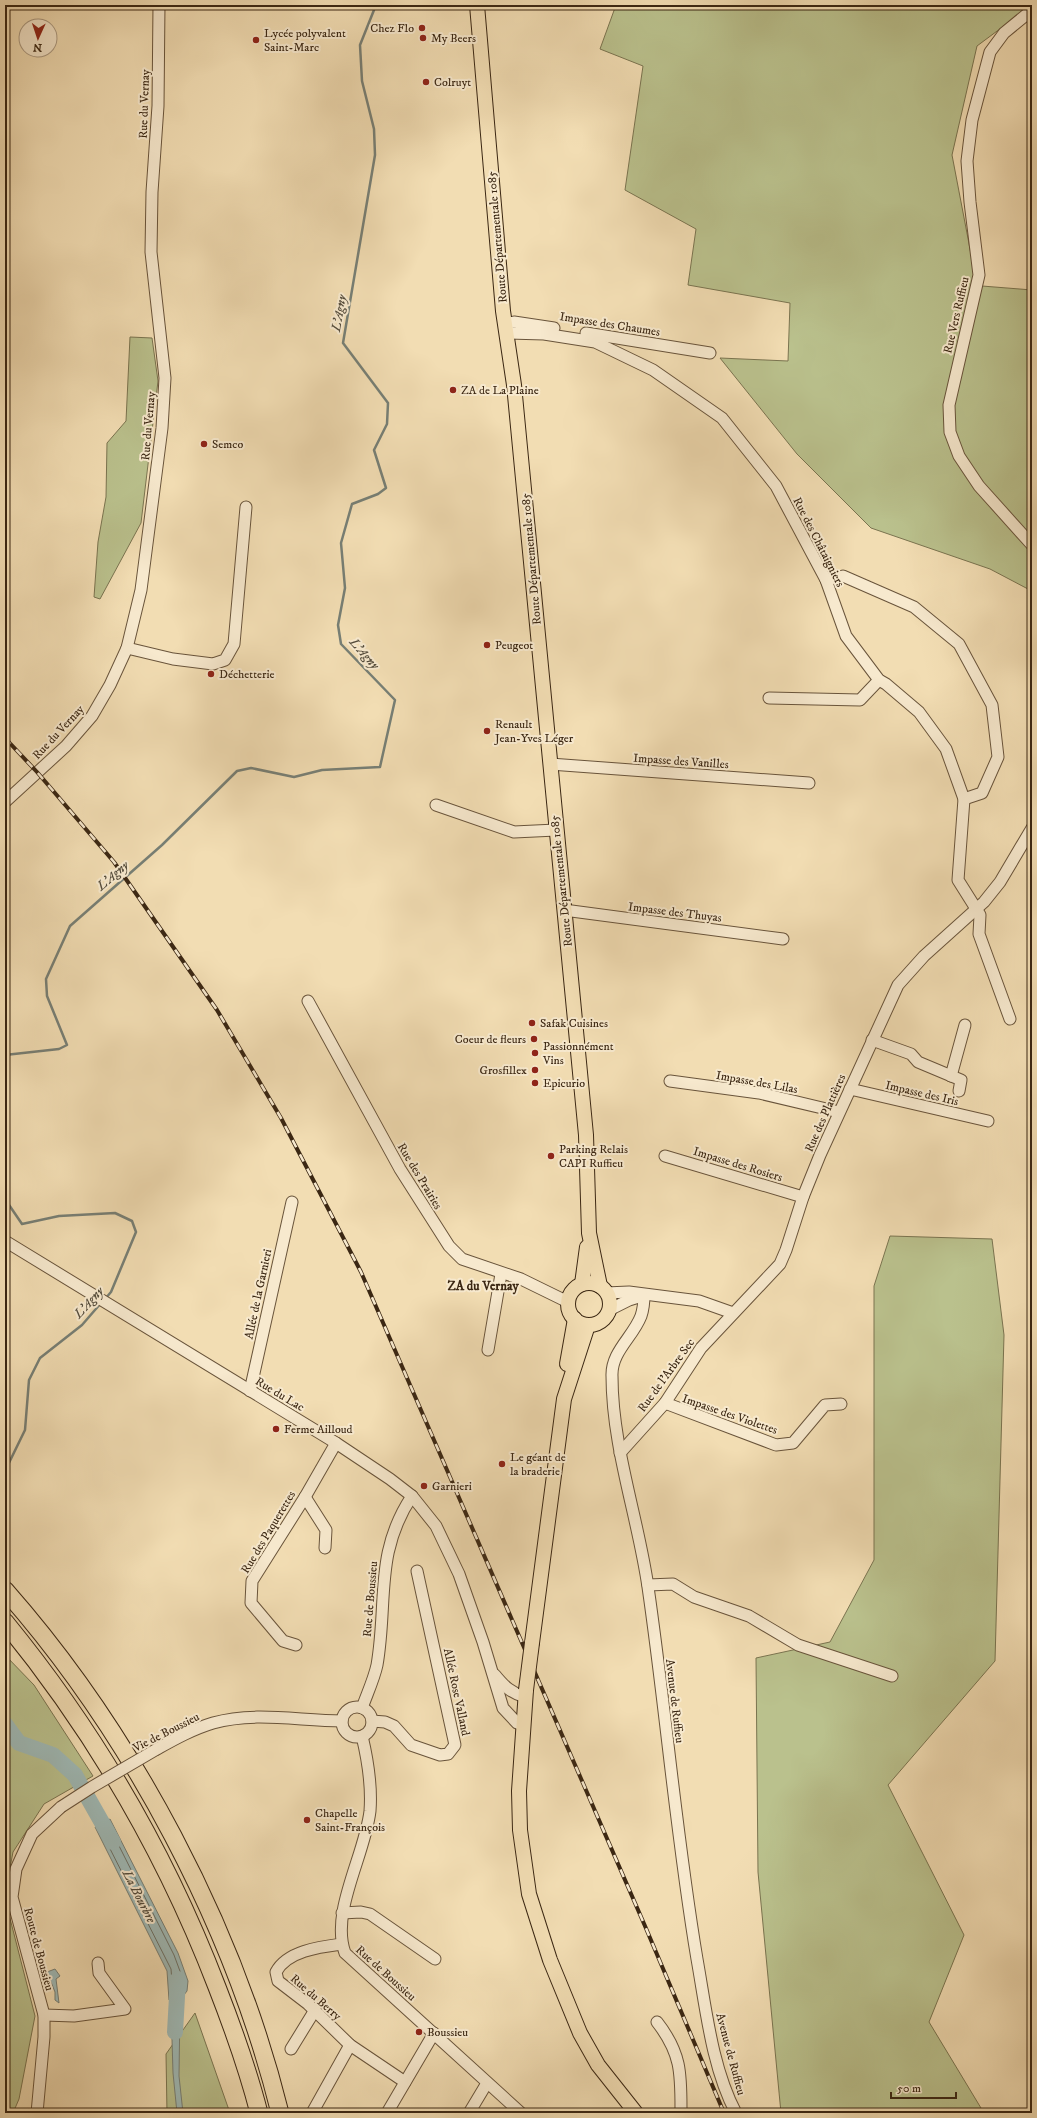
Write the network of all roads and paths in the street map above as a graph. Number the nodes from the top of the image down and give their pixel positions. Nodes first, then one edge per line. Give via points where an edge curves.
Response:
1 (159, 5) edge
2 (477, 5) edge
3 (1032, 10) edge
4 (506, 329) junction
5 (710, 353) dead end
6 (246, 507) dead end
7 (1032, 545) edge
8 (826, 580) junction
9 (127, 648) junction
10 (879, 680) junction
11 (769, 698) dead end
12 (550, 764) junction
13 (809, 783) dead end
14 (964, 799) junction
15 (5, 802) edge
16 (436, 805) dead end
17 (1032, 828) edge
18 (556, 830) junction
19 (977, 909) junction
20 (564, 910) junction
21 (783, 939) dead end
22 (308, 1002) dead end
23 (1010, 1019) dead end
24 (965, 1025) dead end
25 (872, 1040) junction
26 (951, 1076) junction
27 (670, 1081) dead end
28 (850, 1089) junction
29 (958, 1091) dead end
30 (840, 1112) junction
31 (988, 1121) dead end
32 (665, 1156) dead end
33 (803, 1197) junction
34 (292, 1202) dead end
35 (589, 1233) junction
36 (5, 1241) edge
37 (501, 1274) junction
38 (582, 1284) junction
39 (603, 1289) junction
40 (644, 1295) junction
41 (568, 1302) junction
42 (609, 1310) junction
43 (733, 1313) junction
44 (574, 1319) junction
45 (588, 1325) junction
46 (488, 1350) dead end
47 (250, 1391) junction
48 (564, 1399) junction
49 (665, 1403) junction
50 (841, 1404) dead end
51 (336, 1443) junction
52 (620, 1453) junction
53 (412, 1496) junction
54 (305, 1497) junction
55 (325, 1548) dead end
56 (417, 1571) dead end
57 (648, 1585) junction
58 (5, 1590) edge
59 (5, 1622) edge
60 (296, 1645) dead end
61 (493, 1673) junction
62 (892, 1676) dead end
63 (525, 1693) junction
64 (362, 1708) junction
65 (342, 1721) junction
66 (372, 1722) junction
67 (522, 1725) junction
68 (362, 1736) junction
69 (61, 1808) joint
70 (342, 1913) junction
71 (342, 1944) junction
72 (434, 1959) dead end
73 (98, 1963) dead end
74 (315, 2010) junction
75 (44, 2015) junction
76 (657, 2022) dead end
77 (434, 2033) junction
78 (350, 2045) junction
79 (290, 2049) dead end
80 (405, 2082) junction
81 (487, 2083) junction
82 (38, 2113) edge
83 (259, 2113) edge
84 (280, 2113) edge
85 (312, 2113) edge
86 (387, 2113) edge
87 (470, 2113) edge
88 (521, 2113) edge
89 (636, 2113) edge
90 (681, 2113) edge
91 (736, 2113) edge

1 - 9 street, Rue du Vernay via 158,106 151,252 165,378 149,542
2 - 4 main road, Route Départementale 1085
3 - 7 street, Rue Vers Ruffieu via 1004,33 990,52 972,120 967,161 979,275 949,405 950,432 959,456 979,486
4 - 5 street, Impasse des Chaumes via 514,322
4 - 8 street, Rue des Châtaigniers via 595,342 653,370 722,418 776,486
4 - 12 main road, Route Départementale 1085 via 515,398
6 - 9 street via 234,644 225,660 213,664 173,659
8 - 10 street, Rue des Châtaigniers via 846,636
8 - 14 street via 843,576 914,607 959,644 992,705 998,757 982,792
9 - 15 street, Rue du Vernay via 92,716 66,746
10 - 11 street via 860,700
10 - 14 street, Rue des Châtaigniers via 924,718 946,749
12 - 13 street, Impasse des Vanilles
12 - 18 main road, Route Départementale 1085
14 - 19 street, Rue des Châtaigniers via 958,880
16 - 18 street via 514,832
17 - 19 street, Rue des Plattières via 1000,882
18 - 20 main road, Route Départementale 1085
19 - 23 street via 980,915 979,934
19 - 25 street, Rue des Plattières via 924,956 898,985
20 - 21 street, Impasse des Thuyas
20 - 35 main road, Route Départementale 1085 via 586,1135
22 - 37 street, Rue des Prairies via 400,1169 442,1238 462,1259
24 - 26 street
25 - 26 street via 911,1054 918,1062
25 - 28 street, Rue des Plattières
26 - 29 street via 961,1080
27 - 30 street, Impasse des Lilas via 758,1093
28 - 30 street, Rue des Plattières
28 - 31 street, Impasse des Iris
30 - 33 street, Rue des Plattières
32 - 33 street, Impasse des Rosiers
33 - 43 street, Rue des Plattières via 780,1264
34 - 47 street, Allée de la Garnieri
35 - 38 main road
35 - 39 main road
36 - 47 street, Rue du Lac
37 - 41 street, Rue des Prairies via 521,1279
37 - 46 street
38 - 39 main road via 591,1283
38 - 41 main road via 573,1291
39 - 40 street
39 - 42 main road via 610,1301
40 - 42 street
40 - 43 street via 668,1296 699,1302
40 - 52 street, Avenue de Ruffieu via 640,1317 614,1359 612,1393
41 - 44 main road via 570,1314
42 - 45 main road via 597,1323
43 - 49 street, Rue de l'Arbre Sec via 701,1348
44 - 45 main road
44 - 48 main road
45 - 48 main road
47 - 51 street, Rue du Lac
48 - 63 main road, bridge
49 - 50 street, Impasse des Violettes via 776,1445 793,1443 825,1406
49 - 52 street, Rue de l'Arbre Sec
51 - 53 street, Rue du Lac
51 - 54 street, Rue des Paquerettes
52 - 57 street, Avenue de Ruffieu
53 - 61 street, Rue du Lac via 436,1526 460,1574
53 - 64 street, Rue de Boussieu via 400,1514 387,1552 377,1666
54 - 55 street via 326,1530
54 - 60 street, Rue des Paquerettes via 252,1581 251,1602 283,1641
56 - 66 street, Allée Rose Valland via 455,1744 448,1754 440,1754 411,1745 394,1726 385,1722
57 - 62 street via 673,1584 694,1597 749,1616 798,1644
57 - 91 street, Avenue de Ruffieu via 684,1880 709,2030 729,2099
58 - 84 highway via 92,1704 149,1794 178,1846 234,1972 262,2050
59 - 83 highway via 66,1702 100,1752 158,1853 206,1958 239,2047
61 - 63 street, Rue du Lac via 508,1690 516,1694
61 - 67 street, Rue du Lac via 503,1708
63 - 67 main road
64 - 65 street via 356,1707 347,1711
64 - 66 street via 370,1714
65 - 68 street via 346,1732 356,1737
65 - 69 street, Vie de Boussieu, bridge via 265,1717 230,1719 198,1728 157,1749
66 - 68 street via 370,1729
67 - 89 main road via 520,1830 529,1894 550,1960 580,2033 598,2065
68 - 70 street, Rue de Boussieu via 370,1772 370,1812 362,1849
69 - 75 street, Route de Boussieu via 32,1834 16,1869 12,1897
70 - 71 street, Rue de Boussieu
70 - 72 street via 370,1914
71 - 74 street, Rue du Berry via 311,1949 281,1963 276,1972 278,1981
71 - 77 street, Rue de Boussieu via 345,1953 354,1962
73 - 75 street via 99,1974 125,2009 74,2016
74 - 78 street, Rue du Berry
74 - 79 street
75 - 82 street, Route de Boussieu
76 - 90 street via 678,2058
77 - 80 street
77 - 81 street, Rue de Boussieu
78 - 80 street, Rue du Berry
78 - 85 street
80 - 86 street
81 - 87 street
81 - 88 street, Rue de Boussieu

